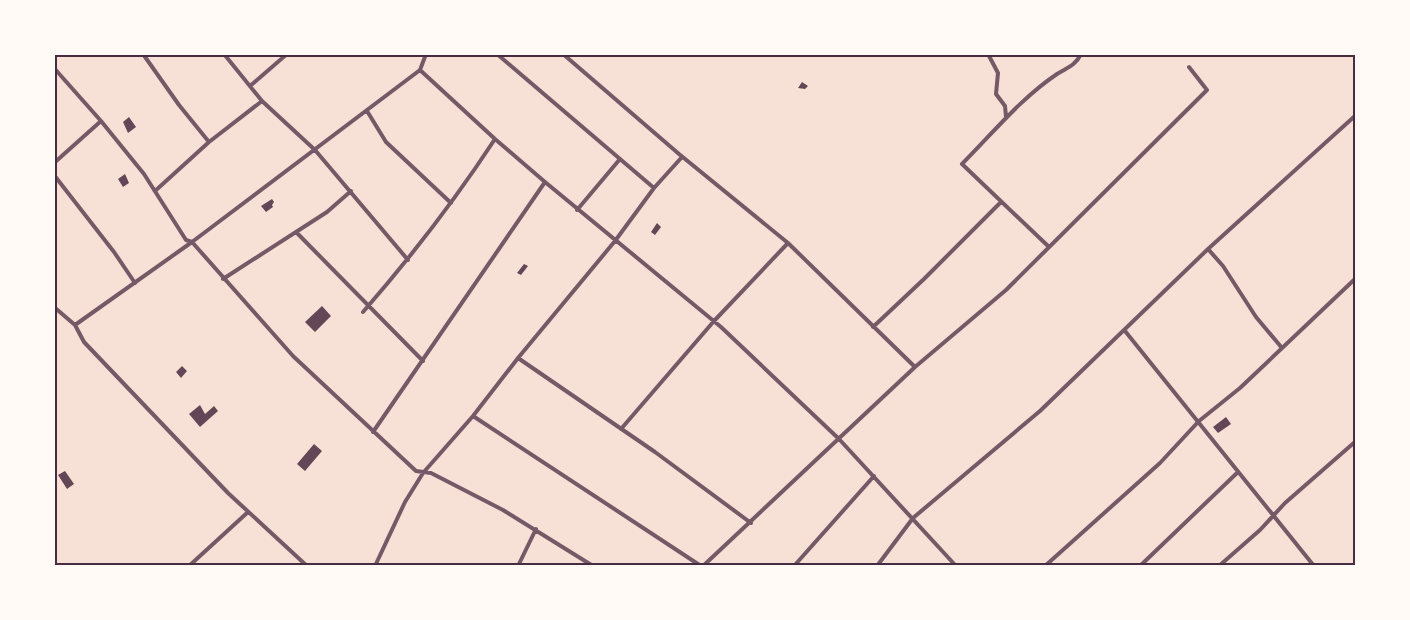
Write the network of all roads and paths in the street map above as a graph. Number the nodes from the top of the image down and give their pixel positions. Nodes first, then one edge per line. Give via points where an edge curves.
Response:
1 (287, 54) edge
2 (426, 54) edge
3 (497, 54) edge
4 (562, 54) edge
5 (988, 54) edge
6 (1081, 54) edge
7 (144, 55) edge
8 (227, 55) edge
9 (1189, 67) dead end
10 (54, 68) edge
11 (420, 70) junction
12 (250, 86) junction
13 (262, 101) junction
14 (367, 111) junction
15 (1355, 116) edge
16 (1006, 117) junction
17 (101, 121) junction
18 (495, 139) junction
19 (209, 142) junction
20 (315, 150) junction
21 (682, 157) junction
22 (620, 159) junction
23 (54, 163) edge
24 (54, 175) edge
25 (545, 182) junction
26 (654, 188) junction
27 (155, 191) junction
28 (351, 191) junction
29 (1001, 202) junction
30 (451, 203) junction
31 (577, 210) junction
32 (296, 232) junction
33 (615, 241) junction
34 (192, 242) junction
35 (788, 243) junction
36 (1048, 246) junction
37 (1208, 249) junction
38 (408, 260) junction
39 (1356, 278) edge
40 (223, 279) junction
41 (135, 283) junction
42 (369, 304) junction
43 (54, 309) edge
44 (363, 312) dead end
45 (714, 321) junction
46 (75, 325) junction
47 (873, 327) junction
48 (1125, 331) junction
49 (1282, 348) junction
50 (518, 358) junction
51 (423, 361) junction
52 (915, 367) junction
53 (473, 416) junction
54 (1199, 422) junction
55 (621, 429) junction
56 (373, 432) junction
57 (839, 439) junction
58 (1356, 441) edge
59 (1238, 472) junction
60 (423, 473) junction
61 (874, 476) junction
62 (248, 512) junction
63 (1273, 516) junction
64 (913, 518) junction
65 (750, 523) junction
66 (536, 530) junction
67 (189, 566) edge
68 (307, 566) edge
69 (375, 566) edge
70 (518, 566) edge
71 (592, 566) edge
72 (702, 566) edge
73 (794, 566) edge
74 (878, 566) edge
75 (956, 566) edge
76 (1045, 566) edge
77 (1140, 566) edge
78 (1219, 566) edge
79 (1314, 566) edge

1 - 12 street
2 - 11 street
3 - 22 street
4 - 21 street
5 - 16 street via 998,73 996,94 1005,106
6 - 16 street via 1076,64 1057,74
7 - 19 street
8 - 12 street
9 - 36 street via 1207,90
10 - 17 street
11 - 14 street
11 - 18 street
12 - 13 street
13 - 19 street
13 - 20 street
14 - 20 street
14 - 30 street via 386,141
15 - 37 street
16 - 29 street via 962,164
17 - 23 street
17 - 27 street
18 - 25 street
18 - 30 street
19 - 27 street
20 - 28 street
20 - 34 street
21 - 26 street
21 - 35 street
22 - 26 street
22 - 31 street
24 - 41 street
25 - 31 street
25 - 51 street
26 - 33 street
27 - 34 street via 186,240
28 - 32 street
28 - 38 street
29 - 36 street
29 - 47 street
30 - 38 street
31 - 33 street
32 - 40 street
32 - 42 street
33 - 45 street
33 - 50 street
34 - 40 street
34 - 41 street
35 - 45 street
35 - 47 street
36 - 52 street via 1006,290
37 - 48 street
37 - 49 street
38 - 42 street
39 - 49 street
40 - 56 street via 293,356
41 - 46 street
42 - 44 street
42 - 51 street
43 - 46 street
45 - 55 street
45 - 57 street
46 - 62 street via 84,342 128,390
47 - 52 street
48 - 54 street
48 - 64 street via 1040,411
49 - 54 street
50 - 53 street
50 - 55 street
51 - 56 street
52 - 57 street
53 - 60 street
53 - 72 street
54 - 59 street
54 - 76 street via 1160,463
55 - 65 street
56 - 60 street
57 - 61 street
57 - 65 street
58 - 63 street
59 - 63 street
59 - 77 street
60 - 66 street via 431,473
60 - 69 street
61 - 64 street
61 - 73 street
62 - 67 street
62 - 68 street
63 - 78 street
63 - 79 street
64 - 74 street
64 - 75 street
65 - 72 street
66 - 70 street
66 - 71 street

